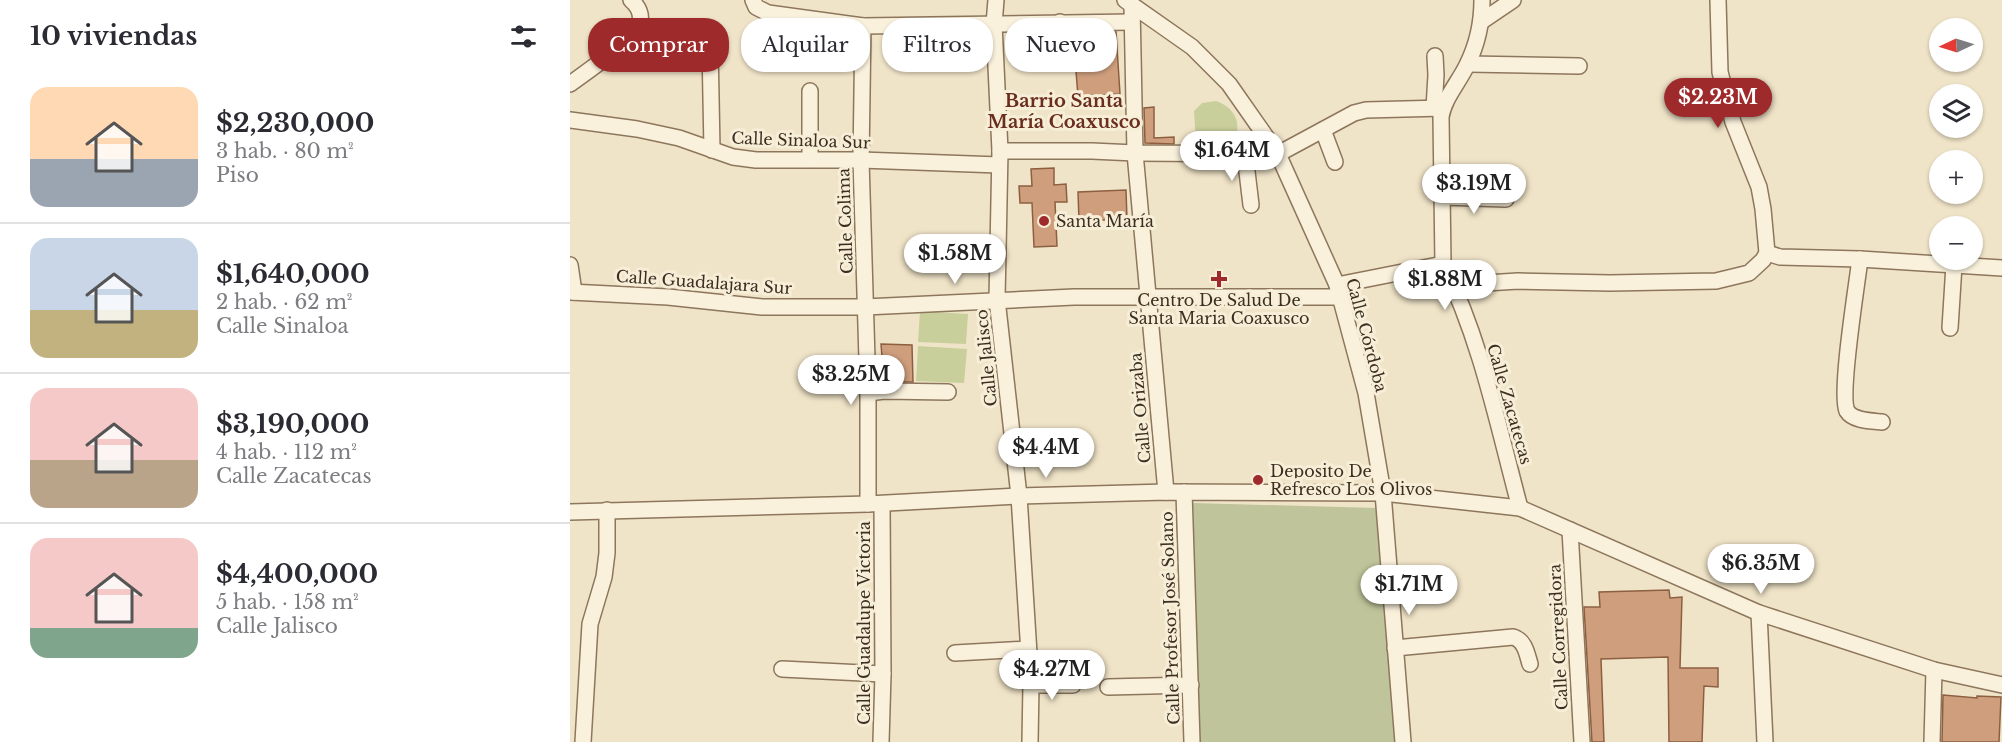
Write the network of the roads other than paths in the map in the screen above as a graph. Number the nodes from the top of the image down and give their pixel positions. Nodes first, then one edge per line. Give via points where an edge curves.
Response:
1 (631, 0) edge
2 (996, 0) edge
3 (1482, 0) edge
4 (1513, 0) edge
5 (1718, 0) edge
6 (753, 2) edge
7 (1129, 3) edge
8 (805, 18) edge
9 (1482, 21) junction
10 (1117, 22) edge
11 (1131, 22) junction
12 (994, 24) junction
13 (1005, 24) edge
14 (870, 26) edge
15 (1435, 56) dead end
16 (1468, 64) junction
17 (1579, 66) dead end
18 (710, 72) edge
19 (862, 72) edge
20 (570, 84) edge
21 (810, 91) dead end
22 (1438, 108) junction
23 (570, 120) edge
24 (1323, 130) junction
25 (712, 150) junction
26 (1135, 153) junction
27 (1278, 154) junction
28 (1245, 155) junction
29 (999, 158) junction
30 (810, 159) junction
31 (861, 160) junction
32 (1335, 162) dead end
33 (1443, 198) junction
34 (1506, 199) dead end
35 (1251, 205) dead end
36 (1767, 253) junction
37 (1860, 259) junction
38 (1929, 263) edge
39 (1443, 264) junction
40 (570, 265) edge
41 (1983, 267) edge
42 (2002, 268) edge
43 (1954, 270) edge
44 (1454, 285) junction
45 (1338, 291) junction
46 (572, 292) edge
47 (1147, 298) junction
48 (997, 299) junction
49 (865, 306) junction
50 (1950, 328) dead end
51 (948, 392) dead end
52 (868, 393) junction
53 (1882, 422) dead end
54 (1166, 492) junction
55 (1184, 492) junction
56 (1383, 493) junction
57 (1019, 496) junction
58 (875, 504) junction
59 (1520, 508) junction
60 (607, 510) junction
61 (570, 512) edge
62 (1570, 530) junction
63 (1759, 613) junction
64 (1395, 648) junction
65 (1028, 649) junction
66 (955, 653) dead end
67 (1530, 664) dead end
68 (782, 669) dead end
69 (1934, 670) junction
70 (883, 674) junction
71 (1031, 685) junction
72 (1073, 685) dead end
73 (1191, 685) junction
74 (2002, 685) edge
75 (1108, 687) dead end
76 (583, 742) edge
77 (881, 742) edge
78 (1030, 742) edge
79 (1192, 742) edge
80 (1403, 742) edge
81 (1582, 742) edge
82 (1764, 742) edge
83 (1932, 742) edge

1 - 20 street via 640,12 638,27
2 - 12 street, Calle Jalisco
3 - 9 street, Calle Zacatecas
4 - 9 street
5 - 36 street via 1720,72 1733,122 1759,187
6 - 8 street via 768,13
7 - 11 street, Calle Orizaba
7 - 27 street, Calle Córdoba via 1192,47 1228,84
9 - 16 street, Calle Zacatecas
10 - 11 street
11 - 26 street, Calle Orizaba
12 - 13 street
12 - 14 street
12 - 29 street, Calle Jalisco
15 - 22 street
16 - 17 street
16 - 22 street, Calle Zacatecas
18 - 25 street
19 - 31 street, Calle Colima
21 - 30 street
22 - 24 street via 1366,110
22 - 33 street, Calle Zacatecas
23 - 25 street, Calle Sinaloa Sur via 637,129
24 - 27 street
24 - 32 street
25 - 30 street, Calle Sinaloa Sur via 756,160
26 - 28 street, Calle Sinaloa Sur
26 - 29 street, Calle Sinaloa Sur via 1092,151
26 - 47 street, Calle Orizaba
27 - 28 street, Calle Sinaloa Sur
27 - 45 street, Calle Córdoba
28 - 35 street
29 - 31 street, Calle Sinaloa Sur
29 - 48 street, Calle Jalisco
30 - 31 street, Calle Sinaloa Sur
31 - 49 street, Calle Colima
33 - 34 street
33 - 39 street, Calle Zacatecas
36 - 37 street via 1780,257
36 - 44 street via 1749,273 1716,281 1518,281
37 - 38 street
37 - 53 street via 1846,375 1846,409 1865,420
39 - 44 street, Calle Zacatecas
39 - 45 street, Calle Guadalajara Sur
40 - 46 street
41 - 42 street
43 - 50 street
44 - 59 street, Calle Zacatecas via 1486,379
45 - 47 street, Calle Guadalajara Sur
45 - 56 street, Calle Córdoba via 1366,393
46 - 49 street, Calle Guadalajara Sur via 762,307
47 - 48 street, Calle Guadalajara Sur
47 - 54 street, Calle Orizaba
48 - 49 street, Calle Guadalajara Sur
48 - 57 street, Calle Jalisco
49 - 52 street, Calle Guadalupe Victoria
51 - 52 street
52 - 58 street, Calle Guadalupe Victoria
54 - 55 street
54 - 57 street
55 - 56 street
55 - 73 street, Calle Profesor José Solano
56 - 59 street
56 - 64 street, Calle Córdoba
57 - 58 street
57 - 65 street, Calle Jalisco
58 - 60 street
58 - 70 street, Calle Guadalupe Victoria
59 - 62 street
60 - 61 street
60 - 76 street via 604,577 590,624
62 - 63 street
62 - 81 street, Calle Corregidora
63 - 69 street
63 - 82 street
64 - 67 street via 1513,637 1524,645
64 - 80 street, Calle Córdoba
65 - 66 street
65 - 71 street, Calle Jalisco
68 - 70 street
69 - 74 street
69 - 83 street
70 - 77 street, Calle Guadalupe Victoria
71 - 72 street
71 - 78 street, Calle Jalisco
73 - 75 street
73 - 79 street, Calle Profesor José Solano

